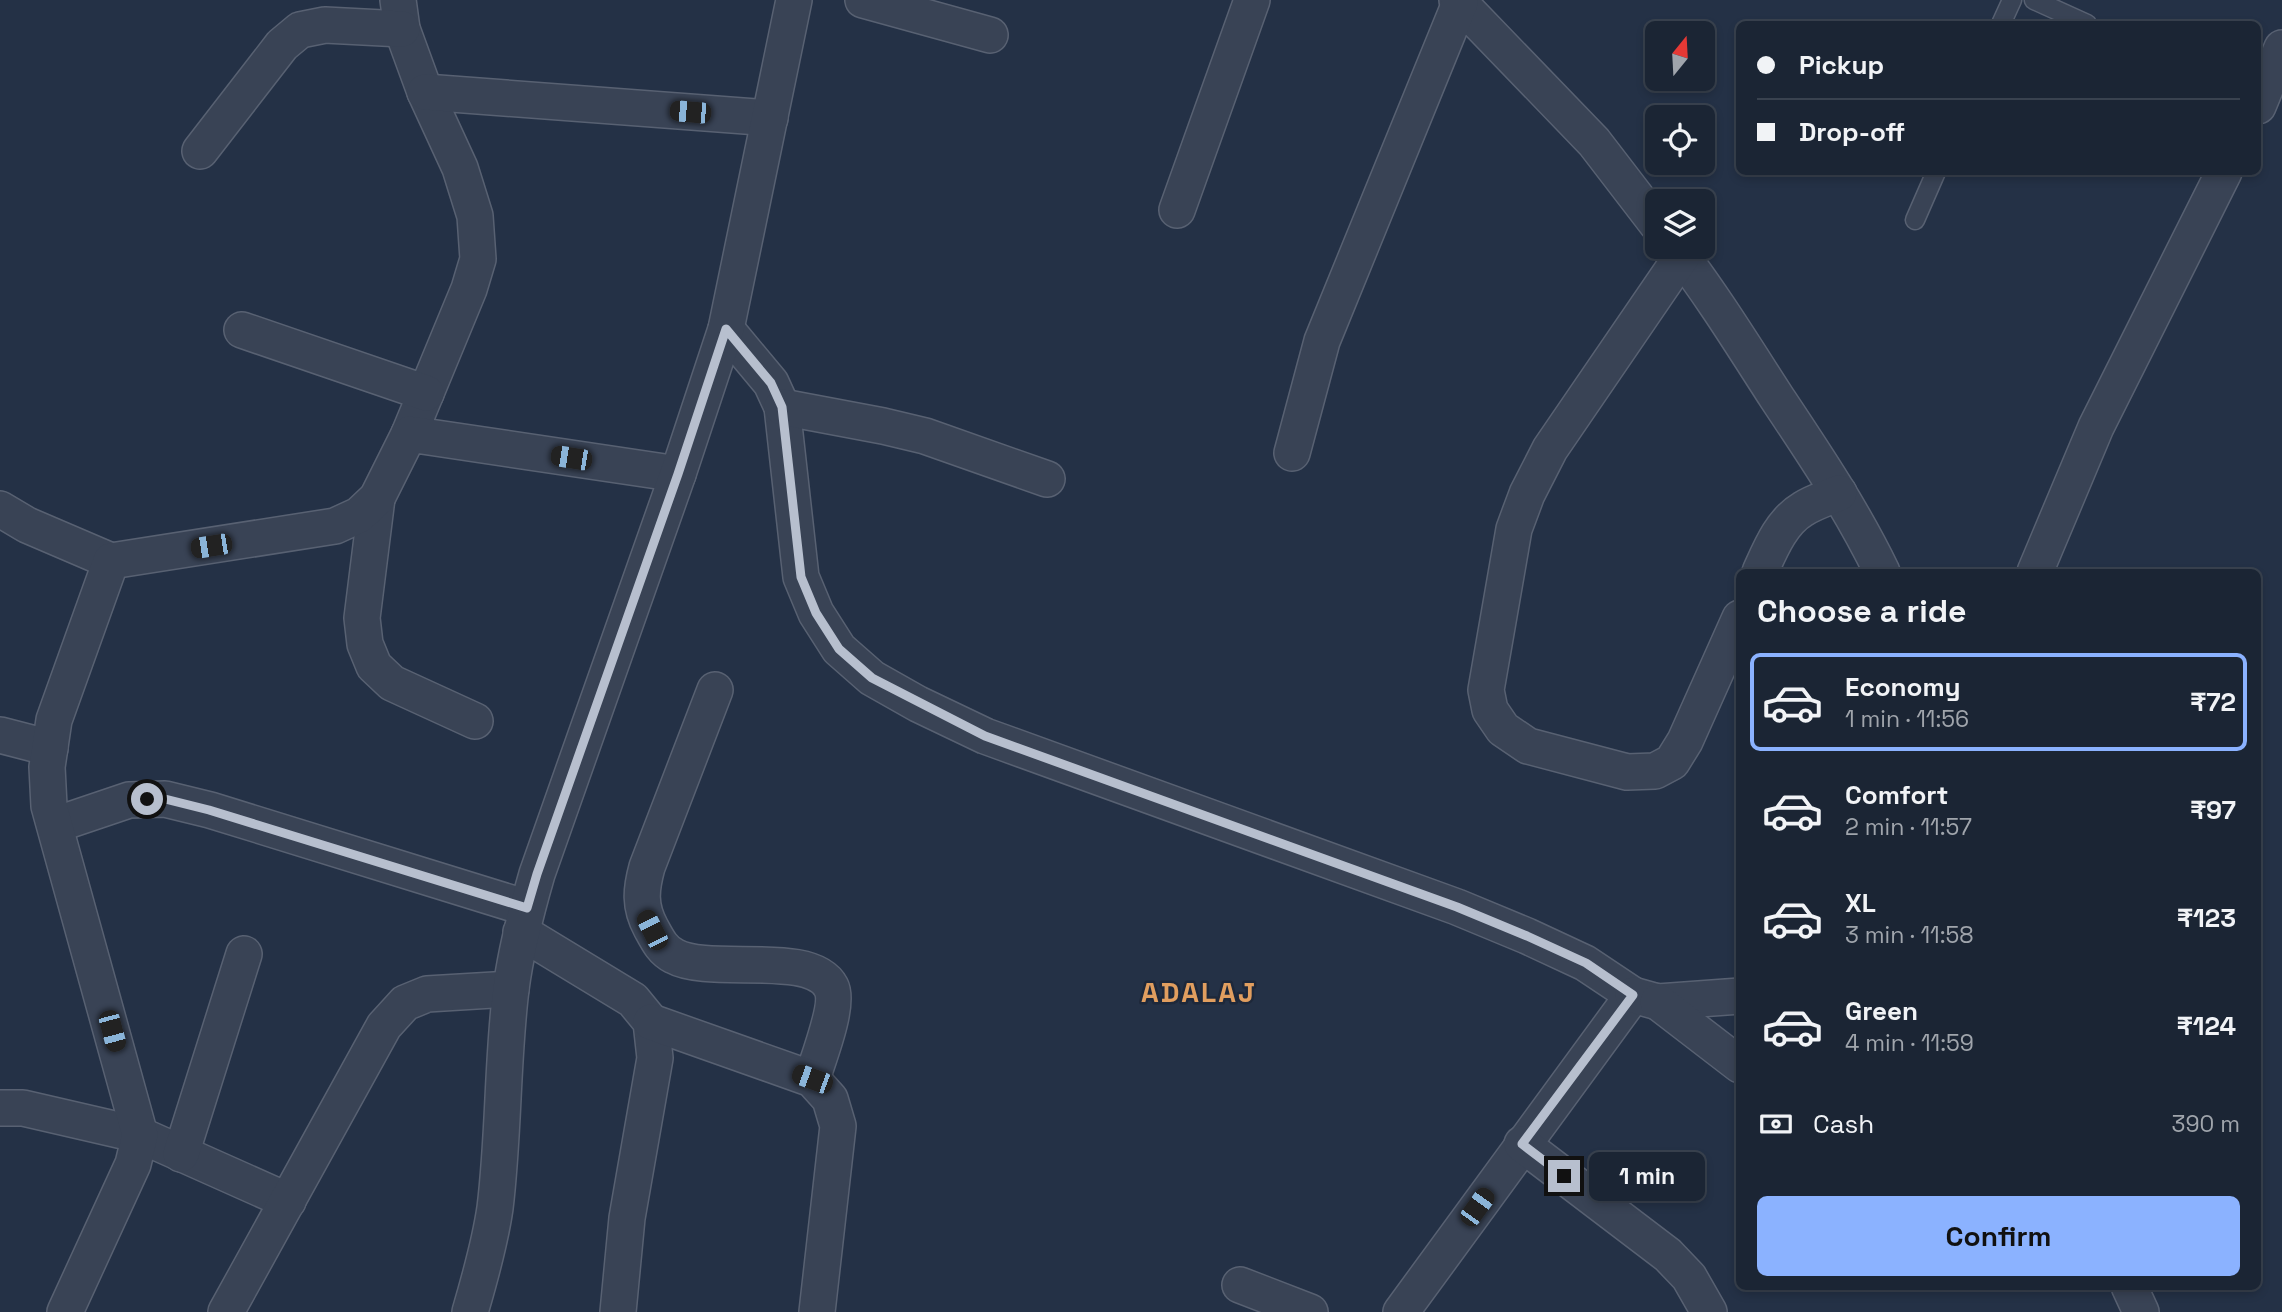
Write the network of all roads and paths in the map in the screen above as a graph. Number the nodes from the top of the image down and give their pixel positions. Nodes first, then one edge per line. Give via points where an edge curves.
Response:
1 (794, 0) edge
2 (863, 0) edge
3 (1252, 0) edge
4 (2012, 0) edge
5 (2034, 0) edge
6 (1458, 1) edge
7 (400, 15) edge
8 (2002, 21) edge
9 (2080, 21) edge
10 (990, 35) dead end
11 (2282, 48) edge
12 (425, 92) junction
13 (2261, 97) edge
14 (770, 118) junction
15 (200, 151) dead end
16 (1935, 175) edge
17 (2222, 175) edge
18 (1645, 208) edge
19 (1177, 210) dead end
20 (1915, 220) dead end
21 (1673, 259) edge
22 (1683, 259) edge
23 (726, 329) junction
24 (242, 330) dead end
25 (426, 393) junction
26 (782, 407) junction
27 (409, 434) junction
28 (1292, 453) dead end
29 (678, 474) junction
30 (1046, 479) dead end
31 (1839, 493) junction
32 (377, 498) junction
33 (0, 509) edge
34 (111, 561) junction
35 (1761, 569) edge
36 (1881, 569) edge
37 (2036, 569) edge
38 (1736, 627) edge
39 (715, 690) dead end
40 (475, 721) dead end
41 (0, 735) edge
42 (50, 747) junction
43 (55, 825) junction
44 (524, 920) junction
45 (244, 954) dead end
46 (511, 989) junction
47 (1736, 996) edge
48 (1646, 998) junction
49 (651, 1022) junction
50 (1736, 1062) edge
51 (812, 1079) junction
52 (0, 1108) edge
53 (139, 1135) junction
54 (1522, 1144) junction
55 (181, 1154) junction
56 (288, 1201) junction
57 (1240, 1284) dead end
58 (2131, 1290) edge
59 (65, 1312) edge
60 (226, 1312) edge
61 (470, 1312) edge
62 (618, 1312) edge
63 (817, 1312) edge
64 (1310, 1312) edge
65 (1401, 1312) edge
66 (1709, 1312) edge
67 (2141, 1312) edge

1 - 14 street
2 - 10 street
3 - 19 street
4 - 8 lane
5 - 9 lane
6 - 18 street via 1594,142
6 - 28 street via 1322,341
7 - 12 street
7 - 15 street via 300,30 282,45
11 - 13 street
12 - 14 street
12 - 25 street via 460,169 475,216 478,259
14 - 23 street
16 - 20 lane
17 - 37 street via 2096,427
21 - 38 street via 1550,449 1527,494 1514,528 1486,690 1490,710 1503,729 1528,746 1627,772 1656,771 1672,762 1685,741
22 - 31 street
23 - 26 street via 771,383
23 - 29 street
24 - 25 street
25 - 27 street
26 - 30 street via 925,436
26 - 48 street via 801,577 816,613 839,649 872,678 985,736 1457,907 1586,963
27 - 29 street
27 - 32 street
29 - 44 street
31 - 35 street via 1802,510 1787,524
31 - 36 street
32 - 34 street via 359,515 335,526
32 - 40 street via 362,618 374,666 392,683
33 - 34 street
34 - 42 street via 54,720
39 - 51 street via 647,867 641,888 645,916 660,945 674,956 693,962 799,967 822,975 832,989 833,1005
41 - 42 street
42 - 43 street via 47,767
43 - 44 street via 129,800 165,799 223,814
43 - 53 street
44 - 46 street
44 - 49 street via 633,1000
45 - 55 street
46 - 56 street via 427,994 405,1003 384,1026
46 - 61 street via 494,1210
47 - 48 street
48 - 50 street
48 - 54 street
49 - 51 street
49 - 62 street via 654,1058 627,1218
51 - 63 street via 830,1099 838,1126
52 - 53 street via 23,1108
53 - 55 street
53 - 59 street via 133,1164
54 - 65 street
54 - 66 street via 1668,1255 1689,1277
55 - 56 street
56 - 60 street
57 - 64 street
58 - 67 street

